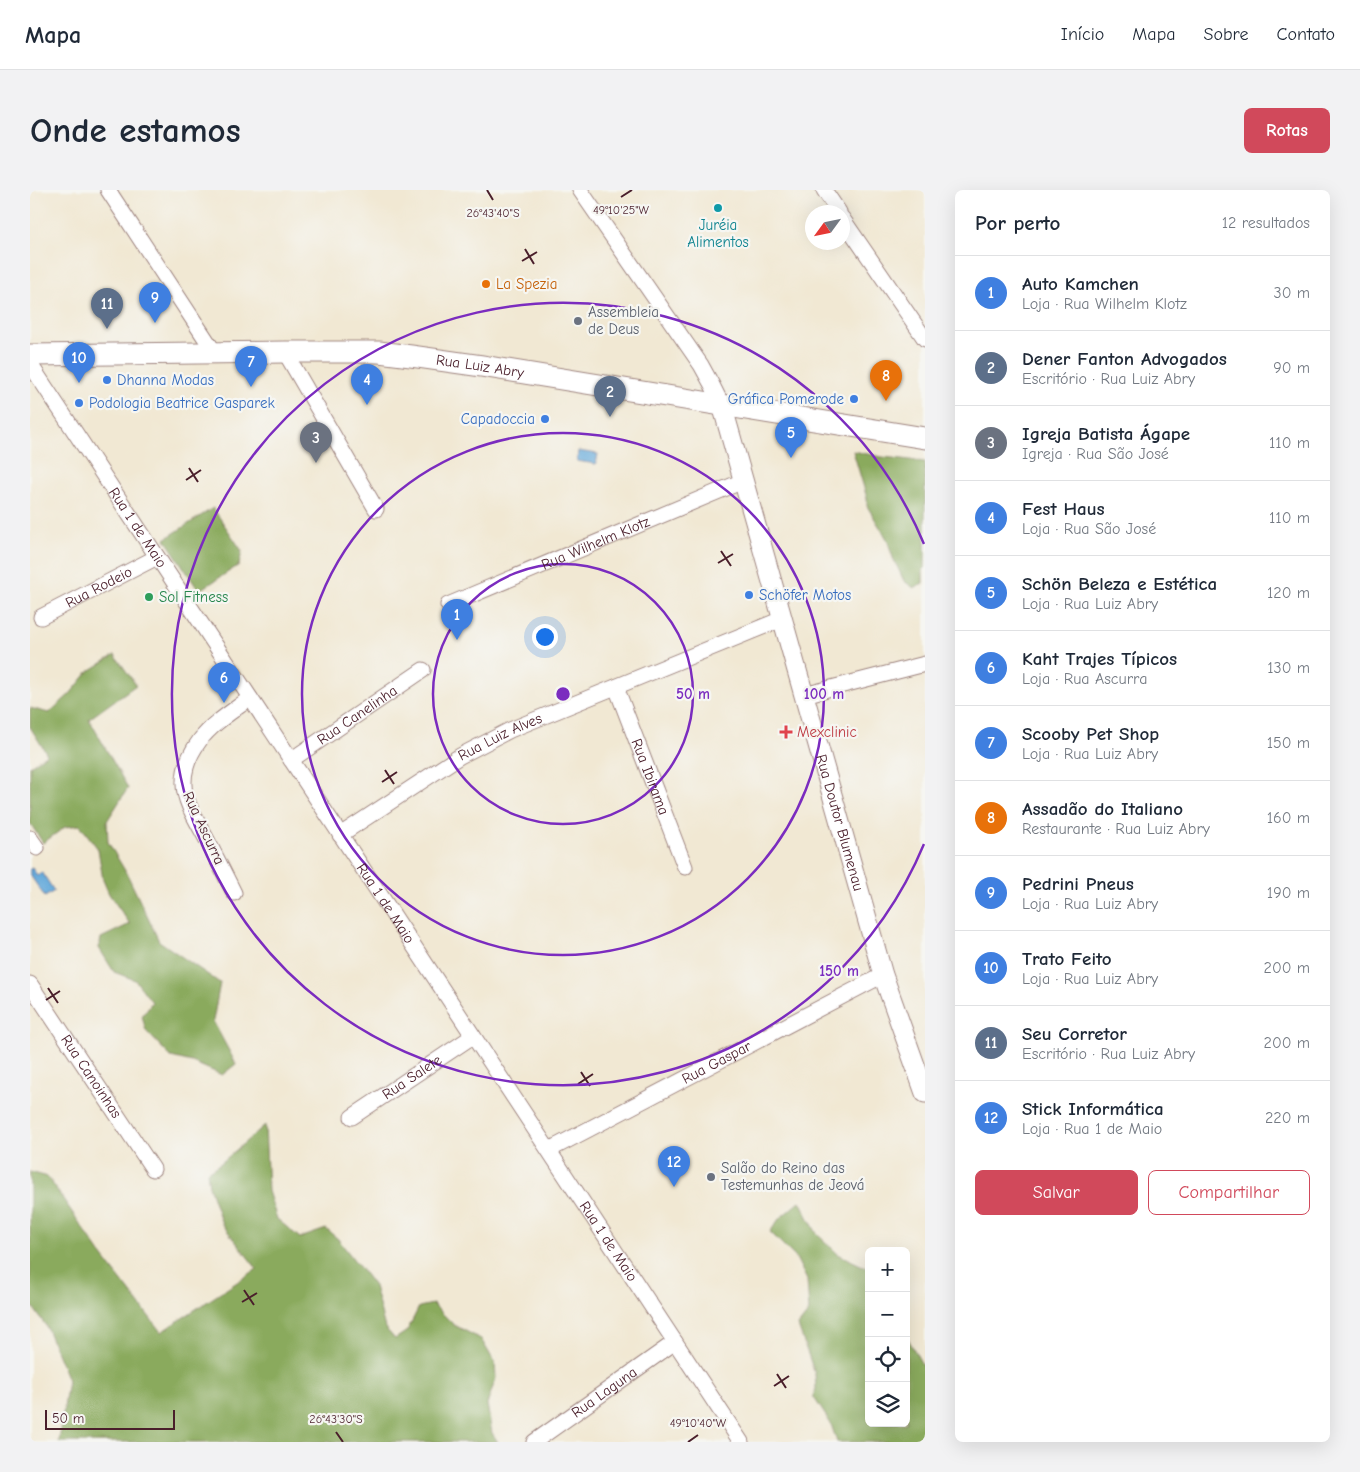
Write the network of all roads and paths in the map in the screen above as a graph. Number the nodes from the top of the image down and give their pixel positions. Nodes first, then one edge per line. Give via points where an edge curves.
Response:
1 (108, 190) edge
2 (580, 190) edge
3 (824, 190) edge
4 (834, 205) edge
5 (850, 230) edge
6 (925, 339) edge
7 (215, 352) junction
8 (285, 352) junction
9 (30, 354) edge
10 (30, 364) edge
11 (722, 405) junction
12 (925, 438) edge
13 (743, 481) junction
14 (376, 509) dead end
15 (157, 557) junction
16 (448, 605) dead end
17 (41, 617) dead end
18 (782, 619) junction
19 (925, 664) edge
20 (423, 670) dead end
21 (616, 687) junction
22 (804, 695) junction
23 (250, 698) junction
24 (291, 760) junction
25 (340, 835) junction
26 (685, 867) dead end
27 (234, 893) dead end
28 (883, 975) junction
29 (30, 984) edge
30 (473, 1036) junction
31 (925, 1093) edge
32 (352, 1117) dead end
33 (549, 1150) junction
34 (153, 1169) dead end
35 (675, 1342) junction
36 (534, 1442) edge
37 (741, 1442) edge

1 - 7 street
2 - 11 street via 701,365
3 - 4 street
5 - 6 street
7 - 8 main road, Rua Luiz Abry
7 - 9 main road, Rua Luiz Abry
8 - 11 main road, Rua Luiz Abry via 379,352
8 - 14 street
10 - 15 street, Rua 1 de Maio
11 - 12 main road, Rua Luiz Abry
11 - 13 street, Rua Doutor Blumenau
13 - 16 street, Rua Wilhelm Klotz
13 - 18 street, Rua Doutor Blumenau
15 - 17 street, Rua Rodeio
15 - 23 street, Rua 1 de Maio
18 - 21 street, Rua Luiz Alves
18 - 22 street, Rua Doutor Blumenau
19 - 22 street
20 - 24 street, Rua Canelinha
21 - 25 street, Rua Luiz Alves via 485,742
21 - 26 street, Rua Ibirama
22 - 28 street, Rua Doutor Blumenau
23 - 24 street, Rua 1 de Maio
23 - 27 street, Rua Ascurra via 202,738 192,752 184,783 195,817
24 - 25 street, Rua 1 de Maio
25 - 30 street, Rua 1 de Maio
28 - 31 street, Rua Doutor Blumenau
28 - 33 street, Rua Gaspar
29 - 34 street, Rua Canoinhas
30 - 32 street, Rua Salete
30 - 33 street, Rua 1 de Maio
33 - 35 street, Rua 1 de Maio
35 - 36 street, Rua Laguna
35 - 37 street, Rua 1 de Maio

